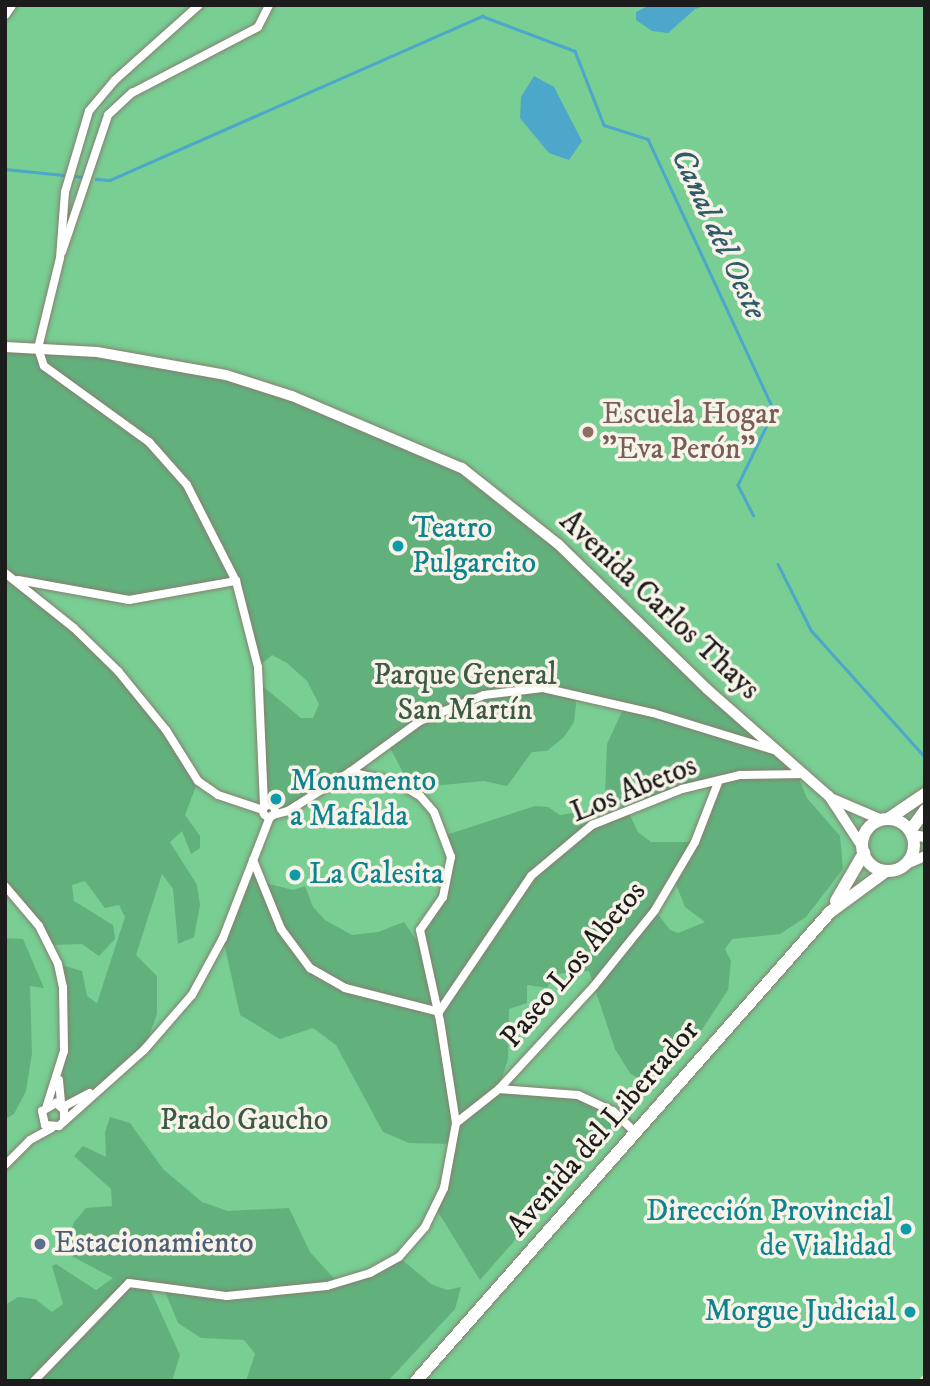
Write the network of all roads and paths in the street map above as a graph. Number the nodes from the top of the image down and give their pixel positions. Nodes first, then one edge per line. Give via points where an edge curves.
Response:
1 (11, 5) edge
2 (199, 5) edge
3 (269, 5) edge
4 (5, 13) edge
5 (60, 258) junction
6 (5, 347) edge
7 (38, 348) junction
8 (9, 576) edge
9 (236, 581) junction
10 (779, 751) junction
11 (350, 772) junction
12 (805, 774) junction
13 (719, 780) junction
14 (925, 794) edge
15 (829, 796) junction
16 (925, 810) edge
17 (268, 813) junction
18 (885, 820) junction
19 (916, 835) edge
20 (863, 850) junction
21 (925, 856) edge
22 (253, 860) junction
23 (904, 865) junction
24 (886, 871) junction
25 (5, 886) edge
26 (830, 912) junction
27 (439, 1012) junction
28 (59, 1075) junction
29 (98, 1088) junction
30 (499, 1089) junction
31 (47, 1105) junction
32 (62, 1106) junction
33 (41, 1119) junction
34 (64, 1121) junction
35 (456, 1123) junction
36 (52, 1128) junction
37 (636, 1133) junction
38 (30, 1140) junction
39 (9, 1155) edge
40 (5, 1165) edge
41 (34, 1381) edge
42 (416, 1381) edge

1 - 4 street
2 - 5 street via 115,80 89,111 65,192
3 - 5 street via 258,27 132,93 108,115
5 - 7 street
6 - 7 street, Avenida Carlos Thays
7 - 9 street via 44,366 149,442 187,485
7 - 10 street, Avenida Carlos Thays via 97,352 226,375 292,396 439,455 492,489 558,544 707,689
8 - 9 street via 50,589 129,600
8 - 17 street via 118,671 166,730 198,781 218,795
9 - 17 street via 258,667 261,791
10 - 11 street via 653,713 543,688 484,695 420,721
10 - 12 street, Avenida Carlos Thays
11 - 17 street via 288,811
11 - 27 street via 398,783 420,796 446,835 452,857 450,877 420,930
12 - 13 street, Los Abetos via 740,775
12 - 15 street, Avenida Carlos Thays
13 - 27 street, Los Abetos via 682,789 592,825 561,847 531,876
13 - 30 street, Paseo Los Abetos via 695,842 655,910 594,986
14 - 18 main road
15 - 18 street, Avenida Carlos Thays
15 - 20 street, Avenida Carlos Thays
16 - 19 main road
17 - 22 street
18 - 19 main road
18 - 20 main road via 866,831
19 - 23 main road
20 - 24 main road via 869,862
20 - 26 main road, Avenida del Libertador
21 - 23 street
22 - 27 street via 281,929 310,968 345,988
22 - 29 street via 223,938 192,995 144,1050
23 - 24 main road
24 - 26 main road, Avenida del Libertador
25 - 28 street via 30,912 58,964 66,1016
26 - 37 main road, Avenida del Libertador
27 - 35 street
28 - 31 street
28 - 32 street
29 - 32 street
29 - 34 street
30 - 35 street, Paseo Los Abetos
30 - 37 street via 578,1095 613,1111
31 - 32 street
31 - 33 street
32 - 34 street
33 - 36 street
33 - 38 street
34 - 36 street
35 - 41 street via 444,1188 425,1227 399,1257 370,1273 327,1286 264,1294 227,1296 129,1283
36 - 38 street
37 - 42 main road, Avenida del Libertador
38 - 39 street
39 - 40 street

